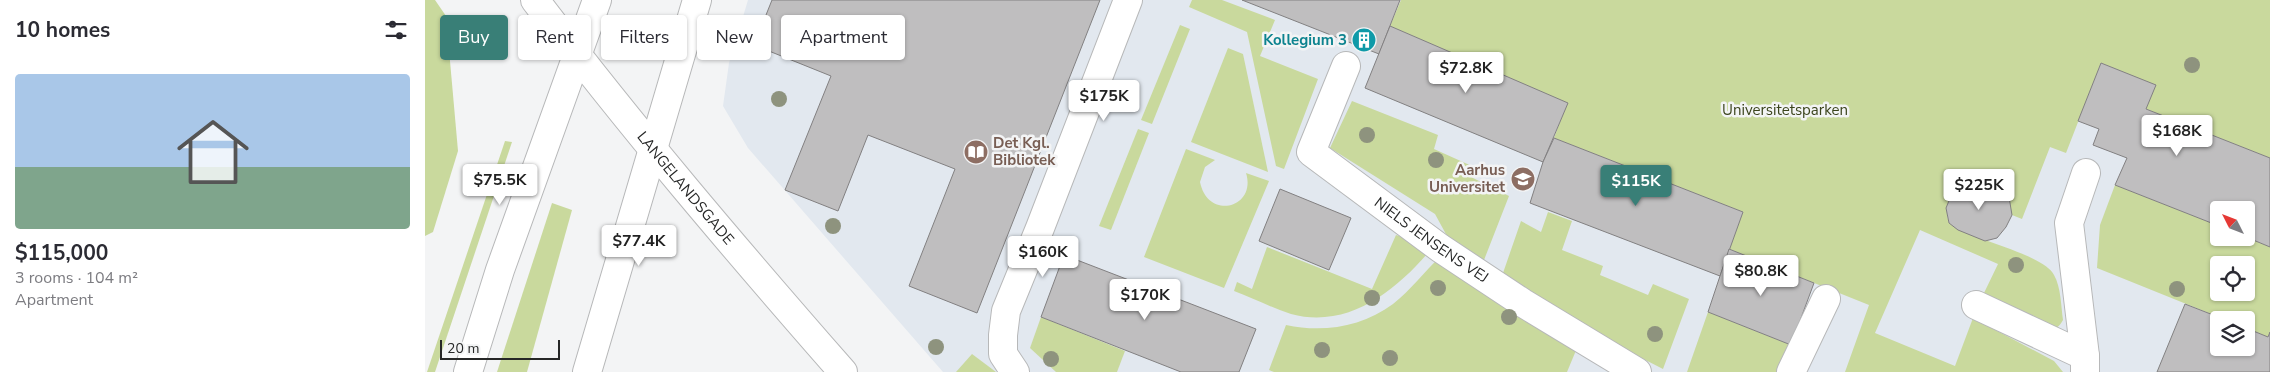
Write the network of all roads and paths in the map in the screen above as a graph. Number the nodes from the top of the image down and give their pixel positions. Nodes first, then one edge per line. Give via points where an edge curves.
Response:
1 (535, 0) edge
2 (597, 0) edge
3 (697, 0) edge
4 (1128, 0) edge
5 (546, 15) edge
6 (591, 17) edge
7 (576, 60) edge
8 (580, 60) edge
9 (1346, 66) dead end
10 (653, 150) junction
11 (2086, 173) dead end
12 (1826, 298) dead end
13 (1976, 305) dead end
14 (2085, 364) edge
15 (468, 372) edge
16 (587, 372) edge
17 (843, 372) edge
18 (1015, 372) edge
19 (1637, 372) edge
20 (1791, 372) edge

1 - 5 street, LANGELANDSGADE
2 - 6 street
3 - 10 street
4 - 18 street via 1006,311 1003,354
7 - 15 street via 500,270
8 - 10 street, LANGELANDSGADE
9 - 19 street, NIELS JENSENS VEJ via 1311,152 1440,248
10 - 16 street
10 - 17 street, LANGELANDSGADE
11 - 14 street via 2069,224
12 - 20 street
13 - 14 street

